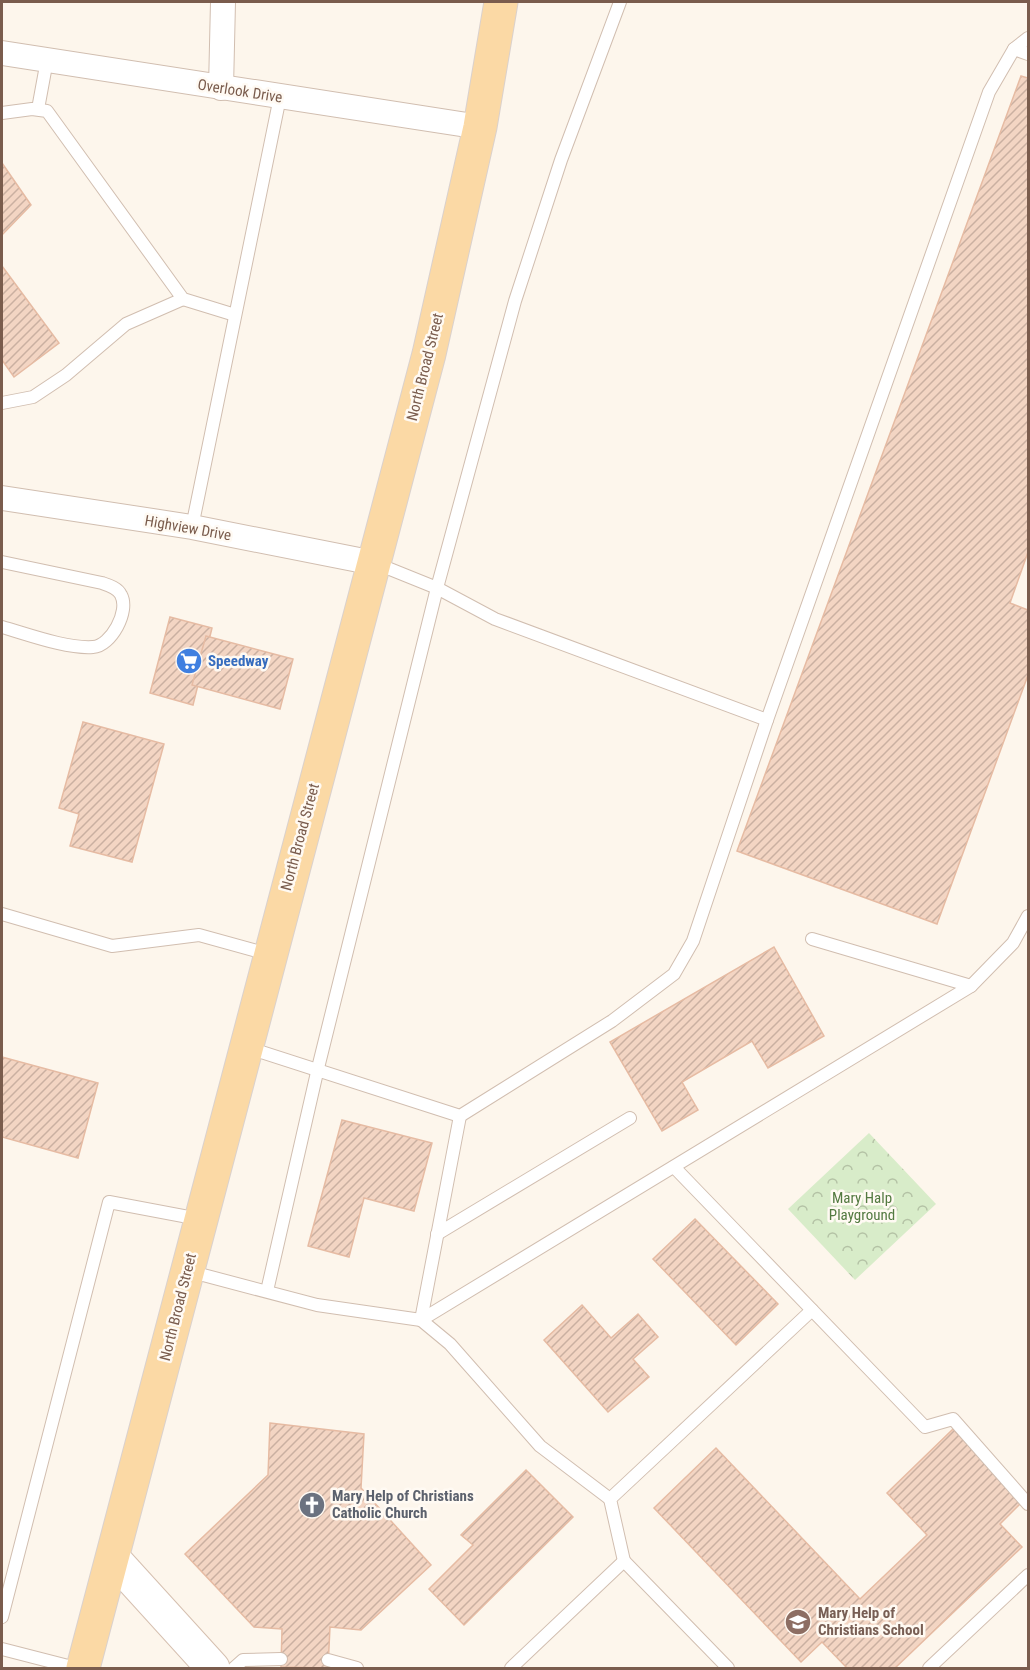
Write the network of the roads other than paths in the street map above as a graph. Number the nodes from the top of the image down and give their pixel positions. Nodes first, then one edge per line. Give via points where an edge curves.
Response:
1 (224, 2) edge
2 (501, 2) edge
3 (620, 2) edge
4 (1029, 38) edge
5 (1014, 49) junction
6 (2, 53) edge
7 (1029, 54) edge
8 (47, 60) junction
9 (222, 88) junction
10 (280, 97) junction
11 (38, 110) junction
12 (2, 113) edge
13 (480, 127) junction
14 (183, 299) junction
15 (235, 315) junction
16 (2, 404) edge
17 (2, 498) edge
18 (192, 527) junction
19 (2, 562) edge
20 (374, 563) junction
21 (437, 588) junction
22 (2, 627) edge
23 (767, 720) junction
24 (2, 914) edge
25 (1029, 916) edge
26 (812, 939) dead end
27 (270, 954) junction
28 (971, 986) junction
29 (246, 1046) junction
30 (318, 1068) junction
31 (460, 1116) junction
32 (630, 1118) dead end
33 (674, 1167) junction
34 (201, 1219) junction
35 (437, 1234) junction
36 (187, 1270) junction
37 (267, 1291) junction
38 (812, 1310) junction
39 (421, 1320) junction
40 (610, 1499) junction
41 (1029, 1504) edge
42 (113, 1558) junction
43 (624, 1561) junction
44 (1029, 1575) edge
45 (2, 1617) edge
46 (2, 1649) edge
47 (281, 1659) dead end
48 (328, 1660) dead end
49 (76, 1668) edge
50 (83, 1668) edge
51 (213, 1668) edge
52 (234, 1668) edge
53 (357, 1668) edge
54 (511, 1668) edge
55 (728, 1668) edge
56 (929, 1668) edge

1 - 9 street
2 - 13 main road, North Broad Street
3 - 21 lane via 512,311
4 - 5 lane
5 - 7 lane
5 - 23 lane via 989,92
6 - 8 street, Overlook Drive
8 - 9 street, Overlook Drive
8 - 11 lane
9 - 10 street, Overlook Drive
10 - 13 street, Overlook Drive
10 - 15 lane
11 - 12 lane
11 - 14 lane via 47,111
13 - 20 main road, North Broad Street via 429,354
14 - 15 lane
14 - 16 lane via 126,324 33,398
15 - 18 lane
17 - 18 street, Highview Drive
18 - 20 street, Highview Drive
19 - 22 lane via 102,583 122,595 123,606 109,639 96,647
20 - 21 lane
20 - 27 main road, North Broad Street
21 - 23 lane via 495,619
21 - 30 lane
23 - 31 lane via 693,941 674,974 612,1021
24 - 27 lane via 112,946 199,935
25 - 28 lane via 1013,943
26 - 28 lane
27 - 29 main road, North Broad Street
28 - 33 lane
29 - 30 lane
29 - 34 main road, North Broad Street
30 - 31 lane
30 - 37 lane
31 - 35 lane
32 - 35 lane
33 - 38 lane
33 - 39 lane
34 - 36 main road, North Broad Street
34 - 45 lane via 109,1202
35 - 39 lane
36 - 37 lane
36 - 42 main road, North Broad Street
37 - 39 lane via 317,1305
38 - 40 lane
38 - 41 lane via 925,1427 953,1419
39 - 40 lane via 450,1344 540,1446
40 - 43 lane
42 - 50 main road, North Broad Street
42 - 51 main road
43 - 54 lane
43 - 55 lane
44 - 56 lane
46 - 49 lane
47 - 52 lane via 243,1660
48 - 53 lane

